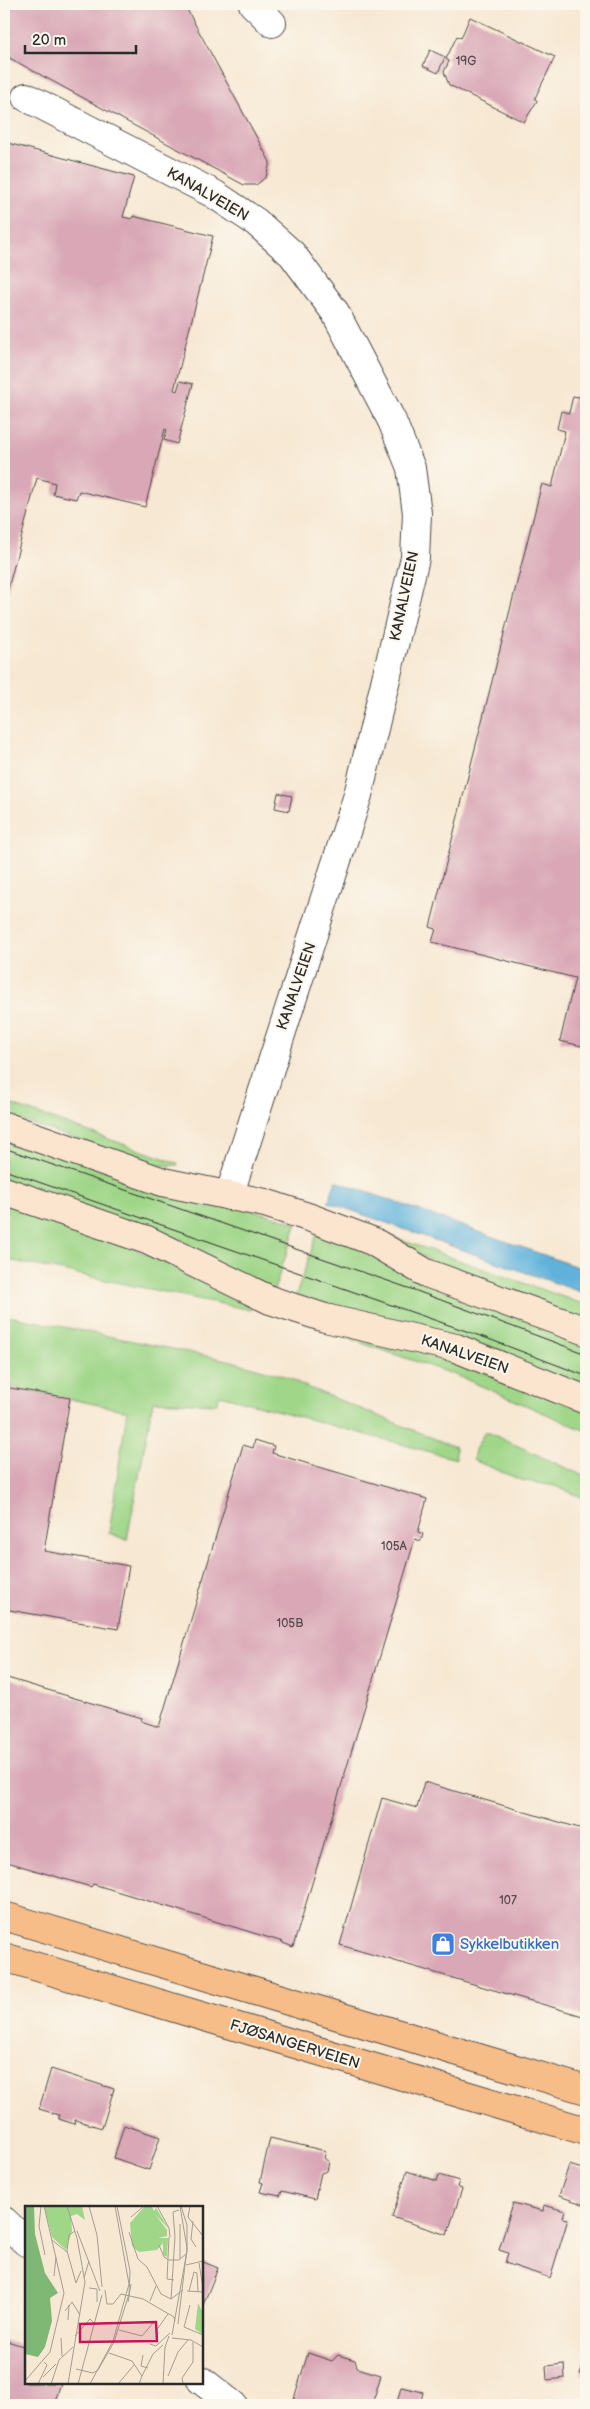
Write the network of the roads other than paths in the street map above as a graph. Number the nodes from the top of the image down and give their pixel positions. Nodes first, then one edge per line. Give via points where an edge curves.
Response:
1 (26, 97) dead end
2 (4, 1126) edge
3 (4, 1191) edge
4 (228, 1196) junction
5 (586, 1331) edge
6 (586, 1400) edge
7 (4, 1916) edge
8 (4, 1957) edge
9 (586, 2090) edge
10 (586, 2131) edge
11 (4, 2221) edge
12 (25, 2241) edge
13 (202, 2381) edge
14 (233, 2405) edge

1 - 4 street, KANALVEIEN via 214,194 256,222 292,254 335,312 392,421 411,468 417,512 415,558 358,794
2 - 4 main road via 163,1182
3 - 6 main road, KANALVEIEN via 147,1240 270,1300 325,1318 456,1348
4 - 5 main road via 279,1207 351,1232 426,1273
7 - 9 highway
8 - 10 highway, FJØSANGERVEIEN
11 - 12 street
13 - 14 street

